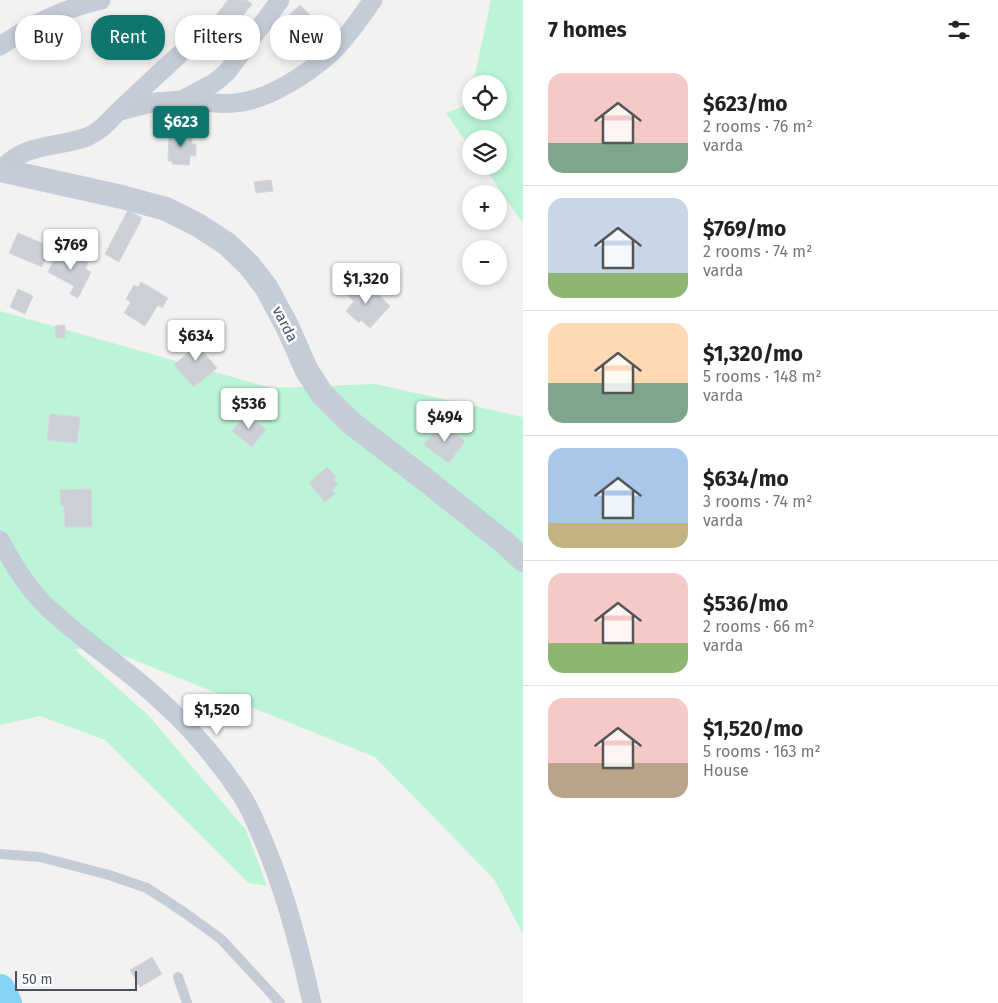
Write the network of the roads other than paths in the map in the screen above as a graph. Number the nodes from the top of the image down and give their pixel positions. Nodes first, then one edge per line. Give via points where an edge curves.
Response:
1 (102, 0) edge
2 (280, 0) edge
3 (362, 0) edge
4 (373, 0) edge
5 (350, 31) junction
6 (0, 46) edge
7 (175, 59) edge
8 (182, 100) junction
9 (119, 111) junction
10 (0, 171) edge
11 (0, 540) edge
12 (523, 560) edge
13 (0, 854) edge
14 (178, 977) dead end
15 (187, 1003) edge
16 (280, 1003) edge
17 (312, 1003) edge

1 - 6 street via 57,13
2 - 8 street via 227,72
3 - 5 street
4 - 5 street
5 - 8 street via 330,54 273,92 248,101 225,104
7 - 9 street
8 - 9 street via 155,102
9 - 10 street via 102,129 88,137 26,152
10 - 12 street, varda via 166,209 227,244 266,287 322,394 350,422
11 - 17 street via 25,581 44,604 164,703 190,729 242,798 280,882
13 - 16 lane via 40,857 146,888 221,939
14 - 15 lane

